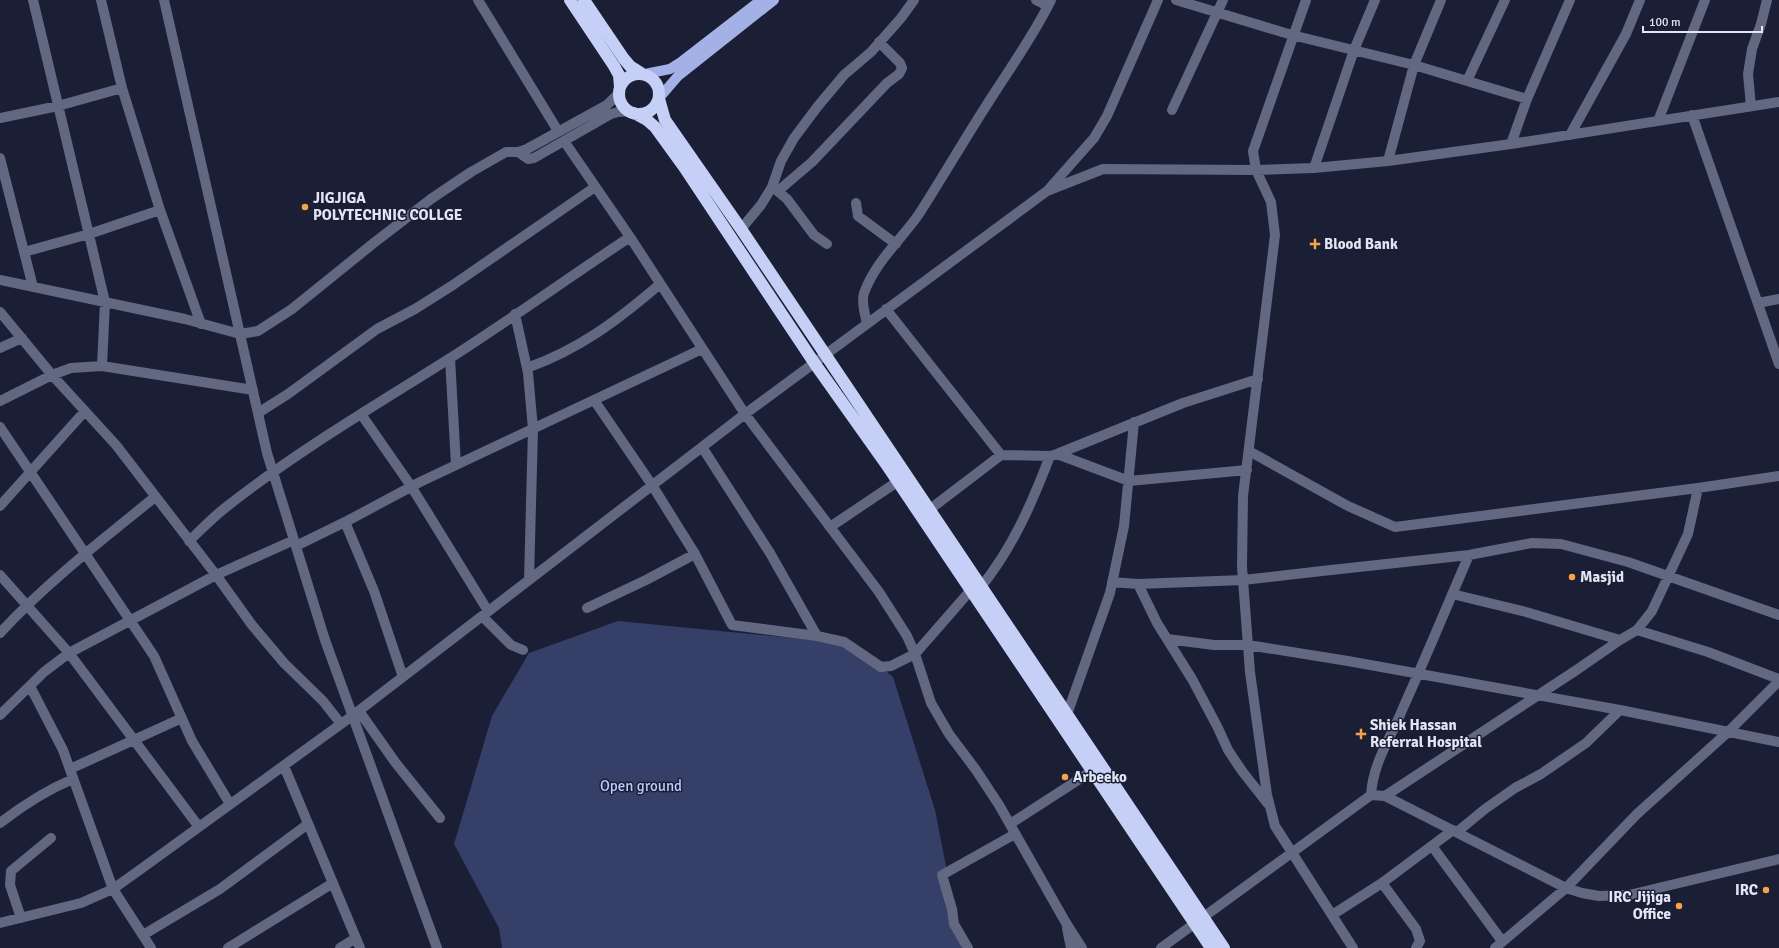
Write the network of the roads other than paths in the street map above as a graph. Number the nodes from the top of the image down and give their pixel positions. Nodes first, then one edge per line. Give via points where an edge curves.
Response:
1 (33, 0) edge
2 (101, 0) edge
3 (164, 0) edge
4 (478, 0) edge
5 (570, 0) edge
6 (584, 0) edge
7 (774, 0) edge
8 (914, 0) edge
9 (1036, 0) edge
10 (1158, 0) edge
11 (1176, 0) edge
12 (1223, 0) edge
13 (1306, 0) edge
14 (1375, 0) edge
15 (1441, 0) edge
16 (1504, 0) edge
17 (1570, 0) edge
18 (1640, 0) edge
19 (1705, 0) edge
20 (1767, 0) edge
21 (761, 2) edge
22 (1050, 3) edge
23 (1218, 13) junction
24 (1292, 35) junction
25 (879, 42) junction
26 (1354, 50) junction
27 (1414, 65) junction
28 (643, 74) junction
29 (1467, 81) junction
30 (122, 88) junction
31 (620, 90) junction
32 (659, 98) junction
33 (1527, 99) junction
34 (1779, 102) edge
35 (58, 106) junction
36 (1751, 106) junction
37 (1172, 110) dead end
38 (632, 112) junction
39 (1692, 115) junction
40 (0, 118) edge
41 (1658, 121) junction
42 (558, 131) junction
43 (1570, 135) junction
44 (564, 142) junction
45 (1511, 144) junction
46 (518, 152) junction
47 (0, 158) edge
48 (1388, 160) junction
49 (1314, 168) junction
50 (1256, 170) junction
51 (595, 187) junction
52 (775, 189) junction
53 (1046, 191) junction
54 (856, 203) dead end
55 (160, 210) junction
56 (741, 229) junction
57 (88, 234) junction
58 (630, 237) junction
59 (827, 244) dead end
60 (896, 244) junction
61 (24, 252) junction
62 (0, 280) edge
63 (660, 284) junction
64 (33, 287) junction
65 (1779, 299) edge
66 (105, 302) junction
67 (1758, 303) junction
68 (886, 309) junction
69 (0, 312) edge
70 (515, 314) junction
71 (867, 323) junction
72 (201, 324) junction
73 (240, 334) junction
74 (22, 338) junction
75 (0, 348) edge
76 (702, 349) junction
77 (825, 355) junction
78 (450, 358) junction
79 (815, 364) junction
80 (1779, 364) edge
81 (102, 366) junction
82 (527, 368) junction
83 (52, 375) junction
84 (1258, 379) junction
85 (253, 390) junction
86 (594, 400) junction
87 (0, 401) edge
88 (85, 411) junction
89 (258, 412) junction
90 (361, 414) junction
91 (745, 414) junction
92 (1134, 422) junction
93 (0, 427) edge
94 (533, 429) junction
95 (702, 448) junction
96 (1249, 451) junction
97 (1053, 455) junction
98 (1001, 456) junction
99 (456, 465) junction
100 (1247, 470) junction
101 (273, 473) junction
102 (30, 474) junction
103 (1779, 476) edge
104 (1129, 481) junction
105 (898, 482) junction
106 (411, 486) junction
107 (652, 486) junction
108 (1698, 488) junction
109 (155, 497) junction
110 (0, 506) edge
111 (930, 510) junction
112 (345, 522) junction
113 (830, 527) junction
114 (189, 541) junction
115 (295, 543) junction
116 (86, 554) junction
117 (694, 554) junction
118 (1469, 555) junction
119 (0, 575) edge
120 (216, 576) junction
121 (1669, 576) junction
122 (528, 580) junction
123 (1243, 580) junction
124 (1112, 582) junction
125 (1138, 584) junction
126 (976, 589) junction
127 (1452, 594) junction
128 (27, 606) junction
129 (587, 608) dead end
130 (485, 614) junction
131 (1779, 615) edge
132 (130, 620) junction
133 (1637, 630) junction
134 (0, 633) edge
135 (817, 636) junction
136 (1167, 639) junction
137 (1620, 640) junction
138 (1248, 645) junction
139 (522, 650) dead end
140 (69, 653) junction
141 (915, 654) junction
142 (1419, 673) junction
143 (403, 677) junction
144 (1779, 680) edge
145 (30, 686) junction
146 (1538, 695) junction
147 (1620, 710) junction
148 (356, 713) junction
149 (0, 715) edge
150 (1068, 715) junction
151 (182, 718) junction
152 (341, 724) junction
153 (1062, 727) junction
154 (1728, 732) junction
155 (134, 740) junction
156 (1779, 742) edge
157 (284, 766) junction
158 (1092, 771) junction
159 (72, 774) junction
160 (1371, 796) junction
161 (1385, 796) junction
162 (230, 804) junction
163 (1270, 806) junction
164 (440, 818) dead end
165 (0, 823) edge
166 (308, 824) junction
167 (1010, 824) junction
168 (199, 827) junction
169 (1455, 831) junction
170 (1015, 834) junction
171 (51, 838) dead end
172 (1432, 846) junction
173 (1292, 853) junction
174 (1779, 859) edge
175 (333, 883) junction
176 (1382, 883) junction
177 (1566, 888) junction
178 (113, 889) junction
179 (1332, 915) junction
180 (21, 918) junction
181 (1199, 920) junction
182 (1066, 922) junction
183 (0, 923) edge
184 (143, 935) junction
185 (356, 938) junction
186 (1498, 946) edge
187 (151, 948) edge
188 (228, 948) edge
189 (340, 948) edge
190 (360, 948) edge
191 (437, 948) edge
192 (968, 948) edge
193 (1071, 948) edge
194 (1082, 948) edge
195 (1161, 948) edge
196 (1211, 948) edge
197 (1224, 948) edge
198 (1353, 948) edge
199 (1416, 948) edge

1 - 35 street
2 - 30 street
3 - 73 street
4 - 42 street
5 - 31 highway via 614,66 619,75
6 - 28 highway via 624,59
7 - 21 main road
8 - 25 street via 902,18
9 - 22 street
10 - 53 street via 1107,116 1094,138
11 - 23 street
12 - 23 street
13 - 24 street
14 - 26 street
15 - 27 street
16 - 29 street
17 - 33 street
18 - 43 street via 1626,34
19 - 41 street
20 - 36 street via 1752,49 1748,74
21 - 28 main road via 670,69
21 - 32 main road via 678,76
22 - 60 street via 944,176
23 - 24 street
23 - 37 street
24 - 26 street
24 - 50 street via 1253,152
25 - 52 street via 844,75 794,138 782,161
25 - 52 street via 900,63 902,68 899,74 887,83 812,162
26 - 27 street
26 - 49 street
27 - 29 street
27 - 48 street
28 - 31 highway via 628,77
28 - 32 highway via 653,78 657,83
29 - 33 street
30 - 35 street
30 - 55 street
31 - 38 highway via 623,105
31 - 42 street via 607,105
32 - 38 highway via 654,109 648,112
32 - 56 highway via 665,120
33 - 45 street
34 - 36 street
35 - 40 street
35 - 57 street
36 - 39 street
38 - 44 street via 611,114
38 - 79 highway via 655,128
39 - 41 street
39 - 67 street
41 - 43 street
42 - 46 street
43 - 45 street
44 - 46 street via 528,159
44 - 51 street
45 - 48 street
46 - 73 street via 506,152 471,172 431,199 292,309 258,331
47 - 61 street
48 - 49 street
49 - 50 street
50 - 53 street via 1103,169
50 - 84 street via 1271,202 1275,235
51 - 58 street
51 - 89 street via 453,285 376,329 288,394
52 - 56 street
52 - 59 street via 787,199 814,235
53 - 68 street
54 - 60 street via 858,216
55 - 57 street
55 - 72 street
56 - 77 highway
57 - 61 street
57 - 66 street
58 - 63 street
58 - 70 street
60 - 71 street via 871,277 864,295
61 - 64 street
62 - 64 street
63 - 76 street
63 - 82 street via 626,313 578,346 553,359
64 - 66 street
65 - 67 street
66 - 72 street
66 - 81 street
67 - 80 street
68 - 71 street
68 - 98 street
69 - 74 street
70 - 78 street
70 - 82 street
71 - 77 street
72 - 73 street
73 - 85 street
74 - 75 street
74 - 83 street
76 - 86 street
76 - 91 street
77 - 79 street
77 - 111 highway
78 - 90 street
78 - 99 street
79 - 91 street
79 - 105 highway
81 - 83 street via 71,368
81 - 85 street
82 - 94 street
83 - 87 street
83 - 88 street
84 - 92 street
84 - 96 street
85 - 89 street
86 - 94 street
86 - 107 street
88 - 102 street
88 - 109 street via 116,445
89 - 101 street
90 - 101 street
90 - 106 street
91 - 95 street
91 - 113 street
92 - 97 street
92 - 104 street
93 - 102 street
94 - 99 street
94 - 122 street
95 - 107 street
95 - 135 street via 770,553
96 - 100 street
96 - 108 street via 1348,506 1395,527
97 - 98 street
97 - 104 street
97 - 126 street via 1014,539 997,567
98 - 111 street
99 - 106 street
100 - 104 street
100 - 123 street via 1243,496
101 - 114 street via 224,509
101 - 115 street
102 - 110 street
102 - 116 street
103 - 108 street
104 - 124 street via 1124,526
105 - 113 street
105 - 126 highway
106 - 112 street
106 - 130 street
107 - 117 street
107 - 122 street
108 - 121 street via 1688,534
109 - 114 street
109 - 116 street
111 - 126 highway
112 - 115 street
112 - 143 street via 374,591
113 - 141 street via 878,592 907,636
114 - 120 street
115 - 120 street
115 - 148 street via 325,640
116 - 128 street
116 - 132 street
117 - 129 street
117 - 135 street via 732,625
118 - 121 street via 1532,542 1561,544
118 - 123 street
118 - 127 street
119 - 128 street
120 - 132 street
120 - 152 street via 284,663 323,701
121 - 131 street
121 - 133 street via 1652,612
122 - 130 street
123 - 125 street
123 - 138 street
124 - 125 street
124 - 150 street
125 - 136 street
126 - 141 street
126 - 150 highway
126 - 153 highway
127 - 137 street via 1526,612
127 - 142 street
128 - 134 street
128 - 140 street
130 - 139 street via 512,645
130 - 143 street
132 - 140 street
132 - 151 street via 154,656
133 - 137 street
133 - 144 street via 1708,652
135 - 141 street via 844,642 881,667 891,666
136 - 138 street via 1214,645
136 - 163 street via 1192,679 1228,750
137 - 146 street
138 - 142 street
138 - 163 street via 1258,734
140 - 145 street
140 - 155 street
141 - 167 street via 931,703
142 - 146 street
142 - 160 street via 1378,761 1372,779
143 - 148 street
144 - 154 street
145 - 149 street
145 - 159 street via 63,750
146 - 147 street
146 - 161 street
147 - 154 street
147 - 169 street via 1586,743 1541,774 1515,788
148 - 152 street
148 - 164 street
148 - 191 street
150 - 153 street
150 - 181 highway
151 - 155 street
151 - 162 street via 192,741
152 - 157 street
153 - 158 highway
154 - 156 street
154 - 177 street via 1637,814
155 - 159 street
155 - 168 street
157 - 162 street
157 - 166 street
158 - 167 street
158 - 181 highway
159 - 165 street
159 - 178 street
160 - 161 street
160 - 173 street
161 - 169 street
162 - 168 street
163 - 173 street via 1275,826
166 - 175 street
166 - 184 street via 220,890
167 - 170 street
168 - 178 street
169 - 172 street
169 - 177 street
170 - 182 street
170 - 192 street via 942,876 954,924
171 - 180 street via 11,871 10,885
172 - 176 street
172 - 186 street
173 - 179 street
173 - 181 street
174 - 177 street via 1630,895 1599,896
175 - 185 street
175 - 188 street
176 - 179 street
176 - 199 street via 1416,929 1420,941
177 - 186 street
178 - 180 street via 81,903
178 - 184 street
179 - 198 street
180 - 183 street
181 - 195 street
181 - 196 highway
181 - 197 highway
182 - 193 street
182 - 194 street
184 - 187 street
185 - 189 street
185 - 190 street

